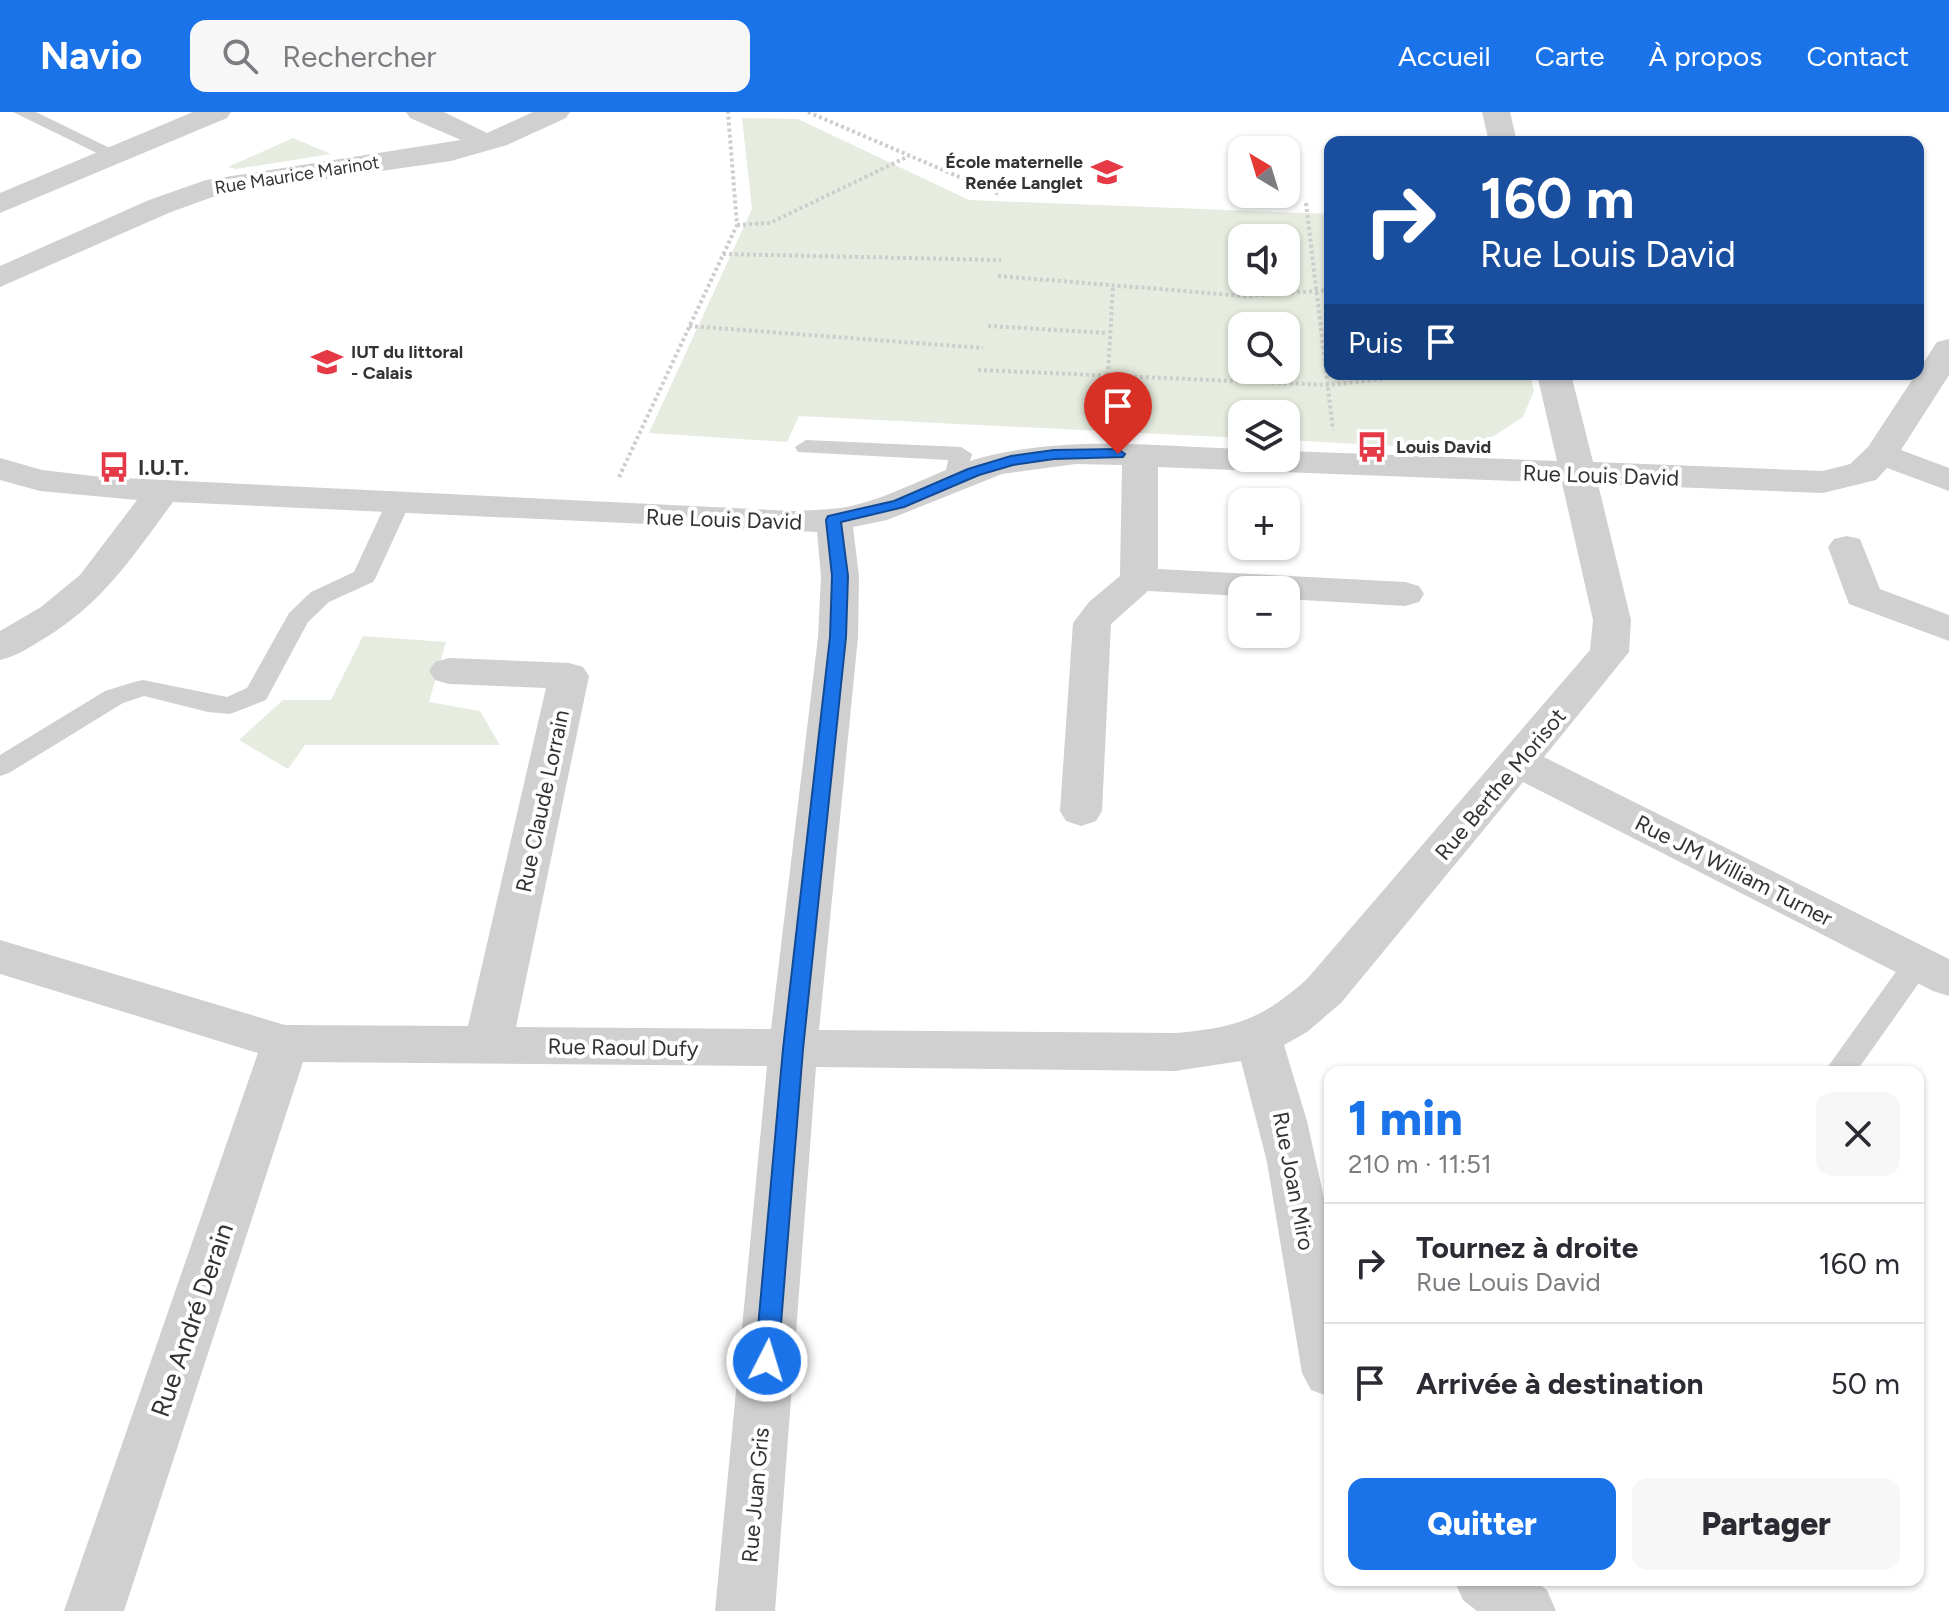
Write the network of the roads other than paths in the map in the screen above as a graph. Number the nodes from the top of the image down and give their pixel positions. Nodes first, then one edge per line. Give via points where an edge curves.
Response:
1 (22, 112) edge
2 (217, 112) edge
3 (420, 112) edge
4 (556, 112) edge
5 (1496, 112) edge
6 (1502, 136) edge
7 (483, 144) junction
8 (115, 155) junction
9 (0, 204) edge
10 (0, 278) edge
11 (1949, 349) edge
12 (1555, 380) edge
13 (806, 447) dead end
14 (1140, 454) junction
15 (1881, 454) junction
16 (0, 469) edge
17 (1576, 474) junction
18 (955, 480) junction
19 (1949, 480) edge
20 (162, 492) junction
21 (398, 503) junction
22 (834, 520) junction
23 (1847, 547) dead end
24 (1139, 579) junction
25 (1405, 594) dead end
26 (1949, 629) edge
27 (0, 648) edge
28 (449, 671) dead end
29 (1519, 762) junction
30 (0, 767) edge
31 (1081, 811) dead end
32 (0, 957) edge
33 (1934, 971) edge
34 (1258, 1039) junction
35 (285, 1043) junction
36 (488, 1045) junction
37 (793, 1049) junction
38 (1845, 1066) edge
39 (1324, 1340) edge
40 (1492, 1586) edge
41 (92, 1606) edge
42 (745, 1611) edge
43 (1526, 1611) edge

1 - 8 lane
2 - 8 street
3 - 7 street
4 - 7 street, Rue Maurice Marinot
5 - 6 street
7 - 10 street, Rue Maurice Marinot via 216,186
8 - 9 street
11 - 15 street, Rue Louis David
12 - 17 street, Rue Berthe Morisot
13 - 18 lane via 961,454
14 - 17 street, Rue Louis David
14 - 18 street, Rue Louis David via 1032,457
14 - 24 street
15 - 17 street, Rue Louis David via 1863,472 1823,482
15 - 19 street
16 - 20 street, Rue Louis David via 67,484
17 - 29 street, Rue Berthe Morisot via 1612,620 1609,652
18 - 22 street, Rue Louis David via 899,504
20 - 21 street, Rue Louis David
20 - 27 street via 93,583 55,615
21 - 22 street, Rue Louis David via 741,521
21 - 30 lane via 364,577 320,597 298,618 257,694 230,706 143,688 114,697
22 - 37 street, Rue Juan Gris via 841,606
23 - 26 street via 1863,596
24 - 25 street
24 - 31 street via 1092,623
28 - 36 street, Rue Claude Lorrain via 569,676
29 - 33 street, Rue JM William Turner
29 - 34 street, Rue Berthe Morisot via 1324,991 1282,1027
32 - 35 street, Rue Raoul Dufy
33 - 38 lane
34 - 37 street, Rue Raoul Dufy via 1175,1052
34 - 39 street, Rue Joan Miro via 1290,1155
35 - 36 street, Rue Raoul Dufy
35 - 41 street, Rue André Derain
36 - 37 street, Rue Raoul Dufy
37 - 42 street, Rue Juan Gris
40 - 43 street

